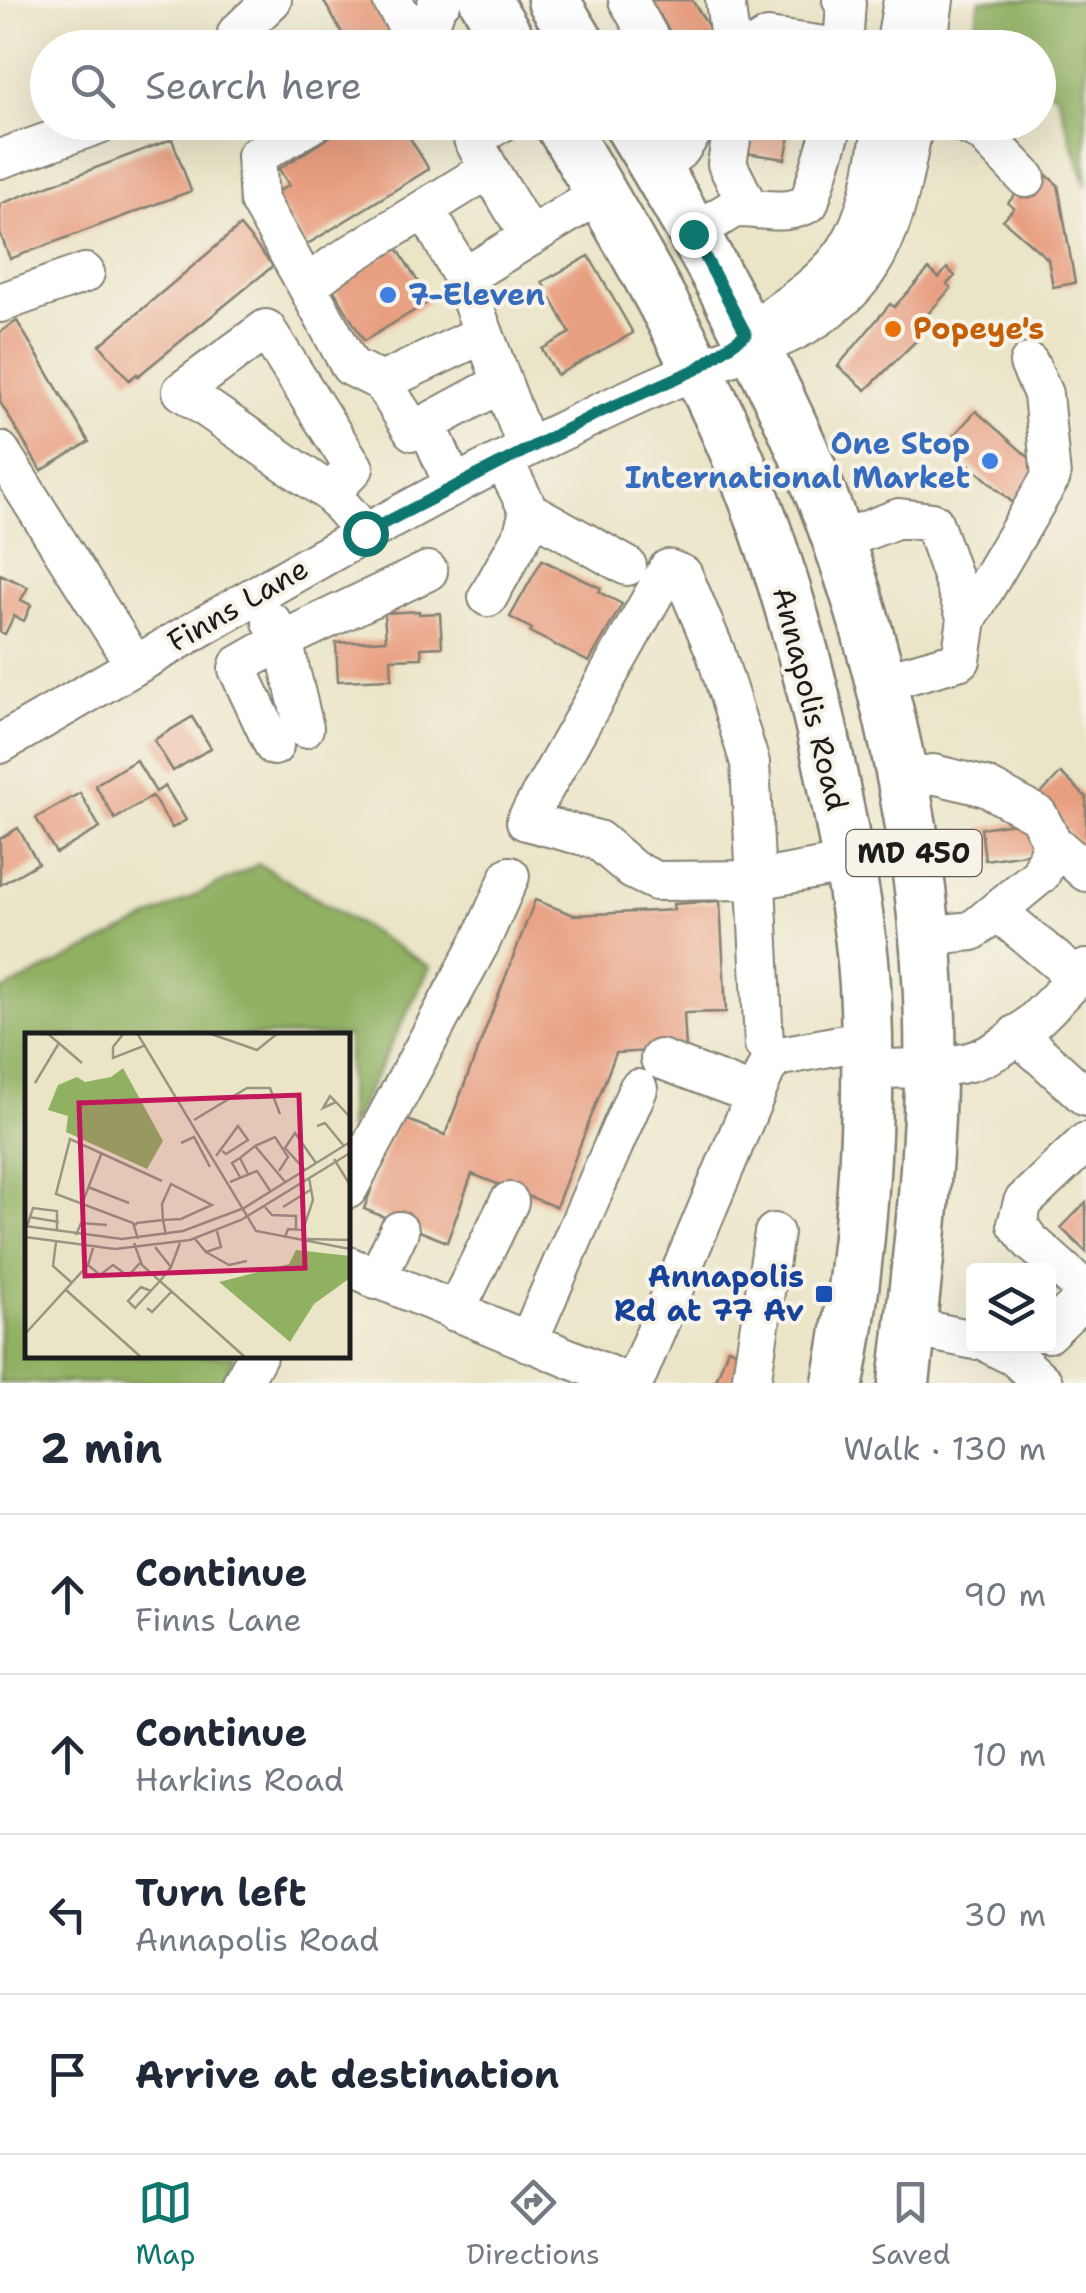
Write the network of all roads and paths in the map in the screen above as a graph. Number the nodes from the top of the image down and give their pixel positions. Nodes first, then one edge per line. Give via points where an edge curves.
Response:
1 (272, 0) edge
2 (392, 0) edge
3 (442, 0) edge
4 (552, 0) edge
5 (628, 0) edge
6 (725, 0) edge
7 (842, 0) edge
8 (903, 0) edge
9 (934, 0) edge
10 (240, 30) edge
11 (402, 30) edge
12 (422, 30) edge
13 (571, 30) edge
14 (645, 30) edge
15 (729, 30) edge
16 (843, 30) edge
17 (898, 30) edge
18 (930, 30) edge
19 (55, 140) edge
20 (283, 140) edge
21 (480, 140) edge
22 (483, 140) edge
23 (570, 140) edge
24 (639, 140) edge
25 (687, 140) edge
26 (731, 140) edge
27 (828, 140) edge
28 (878, 140) edge
29 (910, 140) edge
30 (990, 140) edge
31 (0, 160) edge
32 (656, 168) junction
33 (1026, 178) dead end
34 (601, 192) junction
35 (426, 209) junction
36 (723, 212) junction
37 (530, 237) junction
38 (85, 274) dead end
39 (463, 278) junction
40 (307, 286) junction
41 (0, 302) edge
42 (483, 334) junction
43 (750, 341) junction
44 (1028, 363) dead end
45 (697, 369) junction
46 (382, 382) junction
47 (500, 384) junction
48 (427, 424) junction
49 (0, 451) edge
50 (515, 454) junction
51 (454, 486) junction
52 (330, 493) junction
53 (529, 511) junction
54 (365, 533) junction
55 (836, 542) junction
56 (626, 566) dead end
57 (428, 572) dead end
58 (255, 594) junction
59 (488, 597) dead end
60 (966, 619) junction
61 (193, 630) junction
62 (283, 640) junction
63 (135, 665) junction
64 (238, 669) junction
65 (880, 682) junction
66 (0, 744) edge
67 (900, 780) junction
68 (1052, 842) junction
69 (848, 863) junction
70 (1086, 872) edge
71 (510, 876) dead end
72 (756, 880) junction
73 (997, 911) junction
74 (924, 936) junction
75 (1081, 973) edge
76 (1017, 1034) junction
77 (866, 1054) junction
78 (776, 1057) junction
79 (660, 1059) dead end
80 (930, 1068) junction
81 (638, 1090) dead end
82 (755, 1095) junction
83 (1086, 1098) edge
84 (1084, 1147) edge
85 (350, 1184) edge
86 (509, 1202) dead end
87 (399, 1231) dead end
88 (774, 1233) dead end
89 (1054, 1263) edge
90 (1056, 1265) edge
91 (362, 1273) edge
92 (455, 1312) junction
93 (1056, 1325) edge
94 (911, 1327) junction
95 (966, 1338) edge
96 (528, 1342) junction
97 (256, 1358) edge
98 (242, 1383) edge
99 (631, 1383) edge
100 (750, 1383) edge
101 (838, 1383) edge
102 (904, 1383) edge

1 - 10 street
2 - 11 street
3 - 12 street
4 - 13 main road
5 - 14 street
6 - 15 street
7 - 16 street
8 - 17 street
9 - 18 street
19 - 31 street
20 - 40 street via 256,156 258,201
21 - 35 street
22 - 37 street
23 - 34 main road, Annapolis Road / MD 450
24 - 32 main road, MD 450
25 - 32 street
26 - 36 street
27 - 36 street via 809,203 791,213 757,207
28 - 43 street via 862,216 846,251
29 - 43 street via 885,242 868,272 822,316
30 - 33 street
32 - 36 main road, MD 450
34 - 37 street
34 - 45 main road, Annapolis Road / MD 450
35 - 39 street
35 - 40 street
36 - 43 main road, MD 450
37 - 39 street
38 - 41 street
39 - 42 street
40 - 46 street via 350,366
42 - 46 street
42 - 47 street
43 - 45 street, Finns Lane
43 - 55 main road, MD 450 via 795,432
44 - 60 street via 1043,394 1051,477
45 - 50 street, Finns Lane
45 - 69 main road, Annapolis Road / MD 450 via 756,506 788,604 828,754
46 - 48 street via 412,430
47 - 48 street
47 - 50 street
48 - 51 street
49 - 63 street
50 - 51 street, Finns Lane
50 - 53 street
51 - 54 street, Finns Lane
52 - 52 street via 196,401 182,390 266,329 354,468
52 - 54 street
53 - 56 street
53 - 59 street
54 - 58 street, Finns Lane
55 - 60 street via 899,518 933,522
55 - 65 main road, MD 450
57 - 62 street
58 - 61 street, Finns Lane
58 - 62 street
60 - 65 street via 961,660
61 - 63 street, Finns Lane
61 - 64 street via 216,664
62 - 64 street
62 - 64 street via 289,738
63 - 66 street, Finns Lane
65 - 67 main road, MD 450
67 - 68 street via 933,774 986,787 1038,815
67 - 74 main road, MD 450
68 - 70 street
68 - 73 street via 1041,874
69 - 72 street
69 - 77 main road, Annapolis Road / MD 450
71 - 85 street via 482,941
72 - 72 street via 750,763 690,590 683,575 668,568 526,821 598,840 656,881
72 - 78 street via 764,1044
73 - 74 street via 972,932
73 - 75 street
74 - 80 main road, MD 450
75 - 76 street
76 - 80 street via 971,1062
76 - 83 street
77 - 78 street
77 - 80 street
77 - 101 main road, Annapolis Road / MD 450 via 863,1167
78 - 82 street
79 - 82 street
80 - 94 main road, MD 450
81 - 96 street
82 - 99 street
84 - 89 street via 1023,1202 1017,1224
86 - 92 street
87 - 91 street
88 - 100 street
90 - 93 street via 1084,1289
91 - 92 street
92 - 96 street
94 - 95 street
94 - 102 main road, MD 450
96 - 99 street
97 - 98 street

